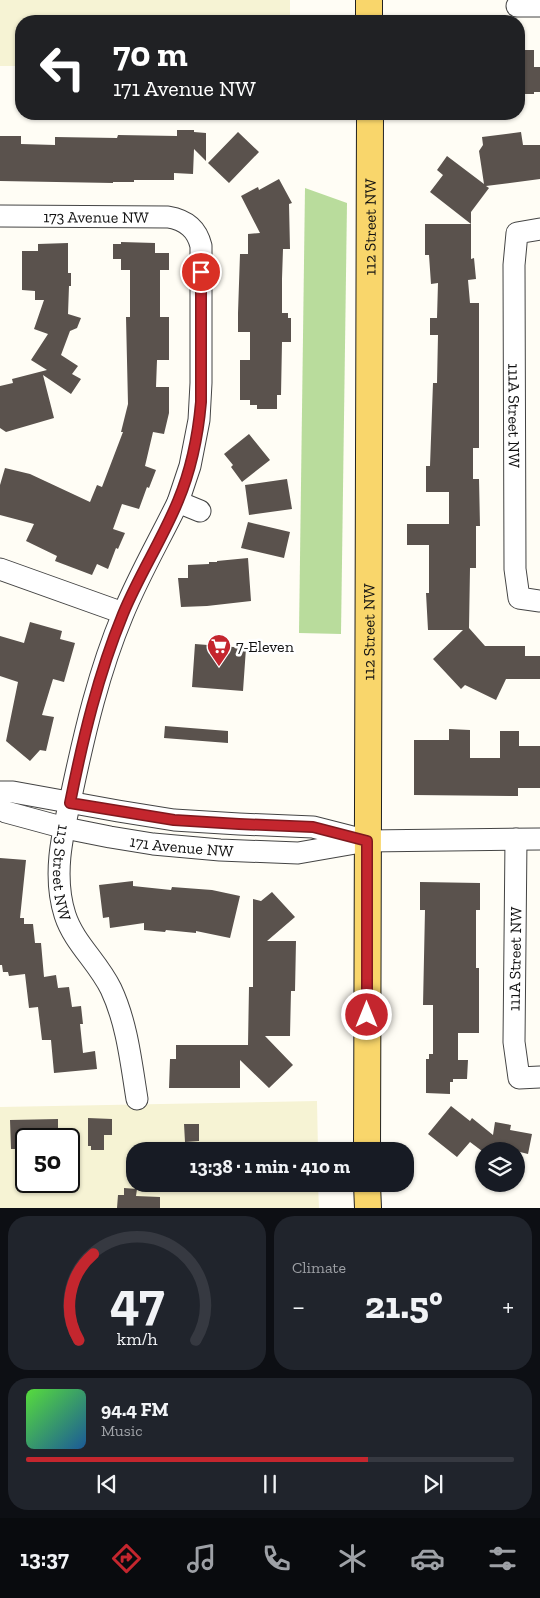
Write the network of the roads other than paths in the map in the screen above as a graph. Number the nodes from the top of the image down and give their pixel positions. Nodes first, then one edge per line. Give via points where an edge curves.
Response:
1 (369, 0) edge
2 (517, 6) dead end
3 (540, 6) edge
4 (369, 15) edge
5 (370, 120) edge
6 (0, 216) edge
7 (190, 226) joint
8 (540, 229) edge
9 (178, 502) junction
10 (200, 512) dead end
11 (0, 569) edge
12 (530, 599) edge
13 (123, 614) junction
14 (0, 792) edge
15 (70, 803) junction
16 (0, 809) edge
17 (64, 828) junction
18 (516, 839) junction
19 (540, 839) edge
20 (367, 841) junction
21 (540, 1077) edge
22 (137, 1099) dead end
23 (368, 1142) edge
24 (368, 1192) edge
25 (368, 1208) edge

1 - 4 main road
2 - 3 street
5 - 20 main road, 112 Street NW
6 - 7 street, 173 Avenue NW via 168,217 182,220
7 - 9 street, 113 Street NW via 201,246 201,402 194,449
8 - 12 street, 111A Street NW via 517,233 514,265 515,569
9 - 10 street
9 - 13 street, 113 Street NW
11 - 13 street
13 - 15 street, 113 Street NW via 89,716
14 - 15 street, 171 Avenue NW
15 - 17 street, 113 Street NW
15 - 20 street, 171 Avenue NW via 174,820 313,827
16 - 17 street, 171 Avenue NW
17 - 20 street, 171 Avenue NW via 153,844 220,850 298,853
17 - 22 street, 113 Street NW via 59,882 65,915 71,929 103,974 116,1001 124,1024
18 - 19 street, 171 Avenue NW
18 - 20 street, 171 Avenue NW
18 - 21 street, 111A Street NW via 514,1042 519,1078
20 - 23 main road, 112 Street NW
24 - 25 main road

